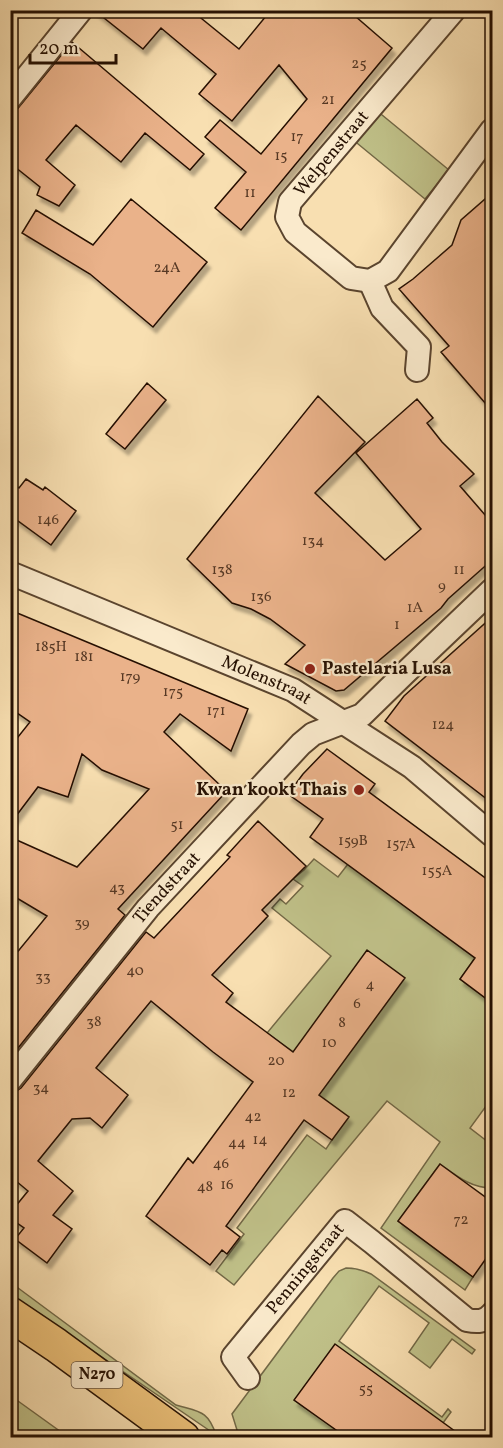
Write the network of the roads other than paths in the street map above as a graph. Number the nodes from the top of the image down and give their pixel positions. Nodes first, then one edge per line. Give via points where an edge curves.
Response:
1 (81, 10) edge
2 (454, 10) edge
3 (10, 98) edge
4 (492, 130) edge
5 (370, 281) junction
6 (417, 370) dead end
7 (10, 573) edge
8 (492, 590) edge
9 (345, 722) junction
10 (492, 835) edge
11 (10, 1080) edge
12 (10, 1314) edge
13 (492, 1314) edge
14 (248, 1378) dead end
15 (183, 1437) edge

1 - 3 street
2 - 5 street, Welpenstraat via 290,202 287,217 295,232 351,278
4 - 5 street via 388,271
5 - 6 street via 382,308 419,347
7 - 9 street, Molenstraat via 293,690
8 - 9 street, Tiendstraat via 362,715
9 - 10 street, Molenstraat via 412,767
9 - 11 street, Tiendstraat via 312,734 148,908
12 - 15 main road, N270
13 - 14 street, Penningstraat via 478,1322 467,1320 345,1221 233,1357

